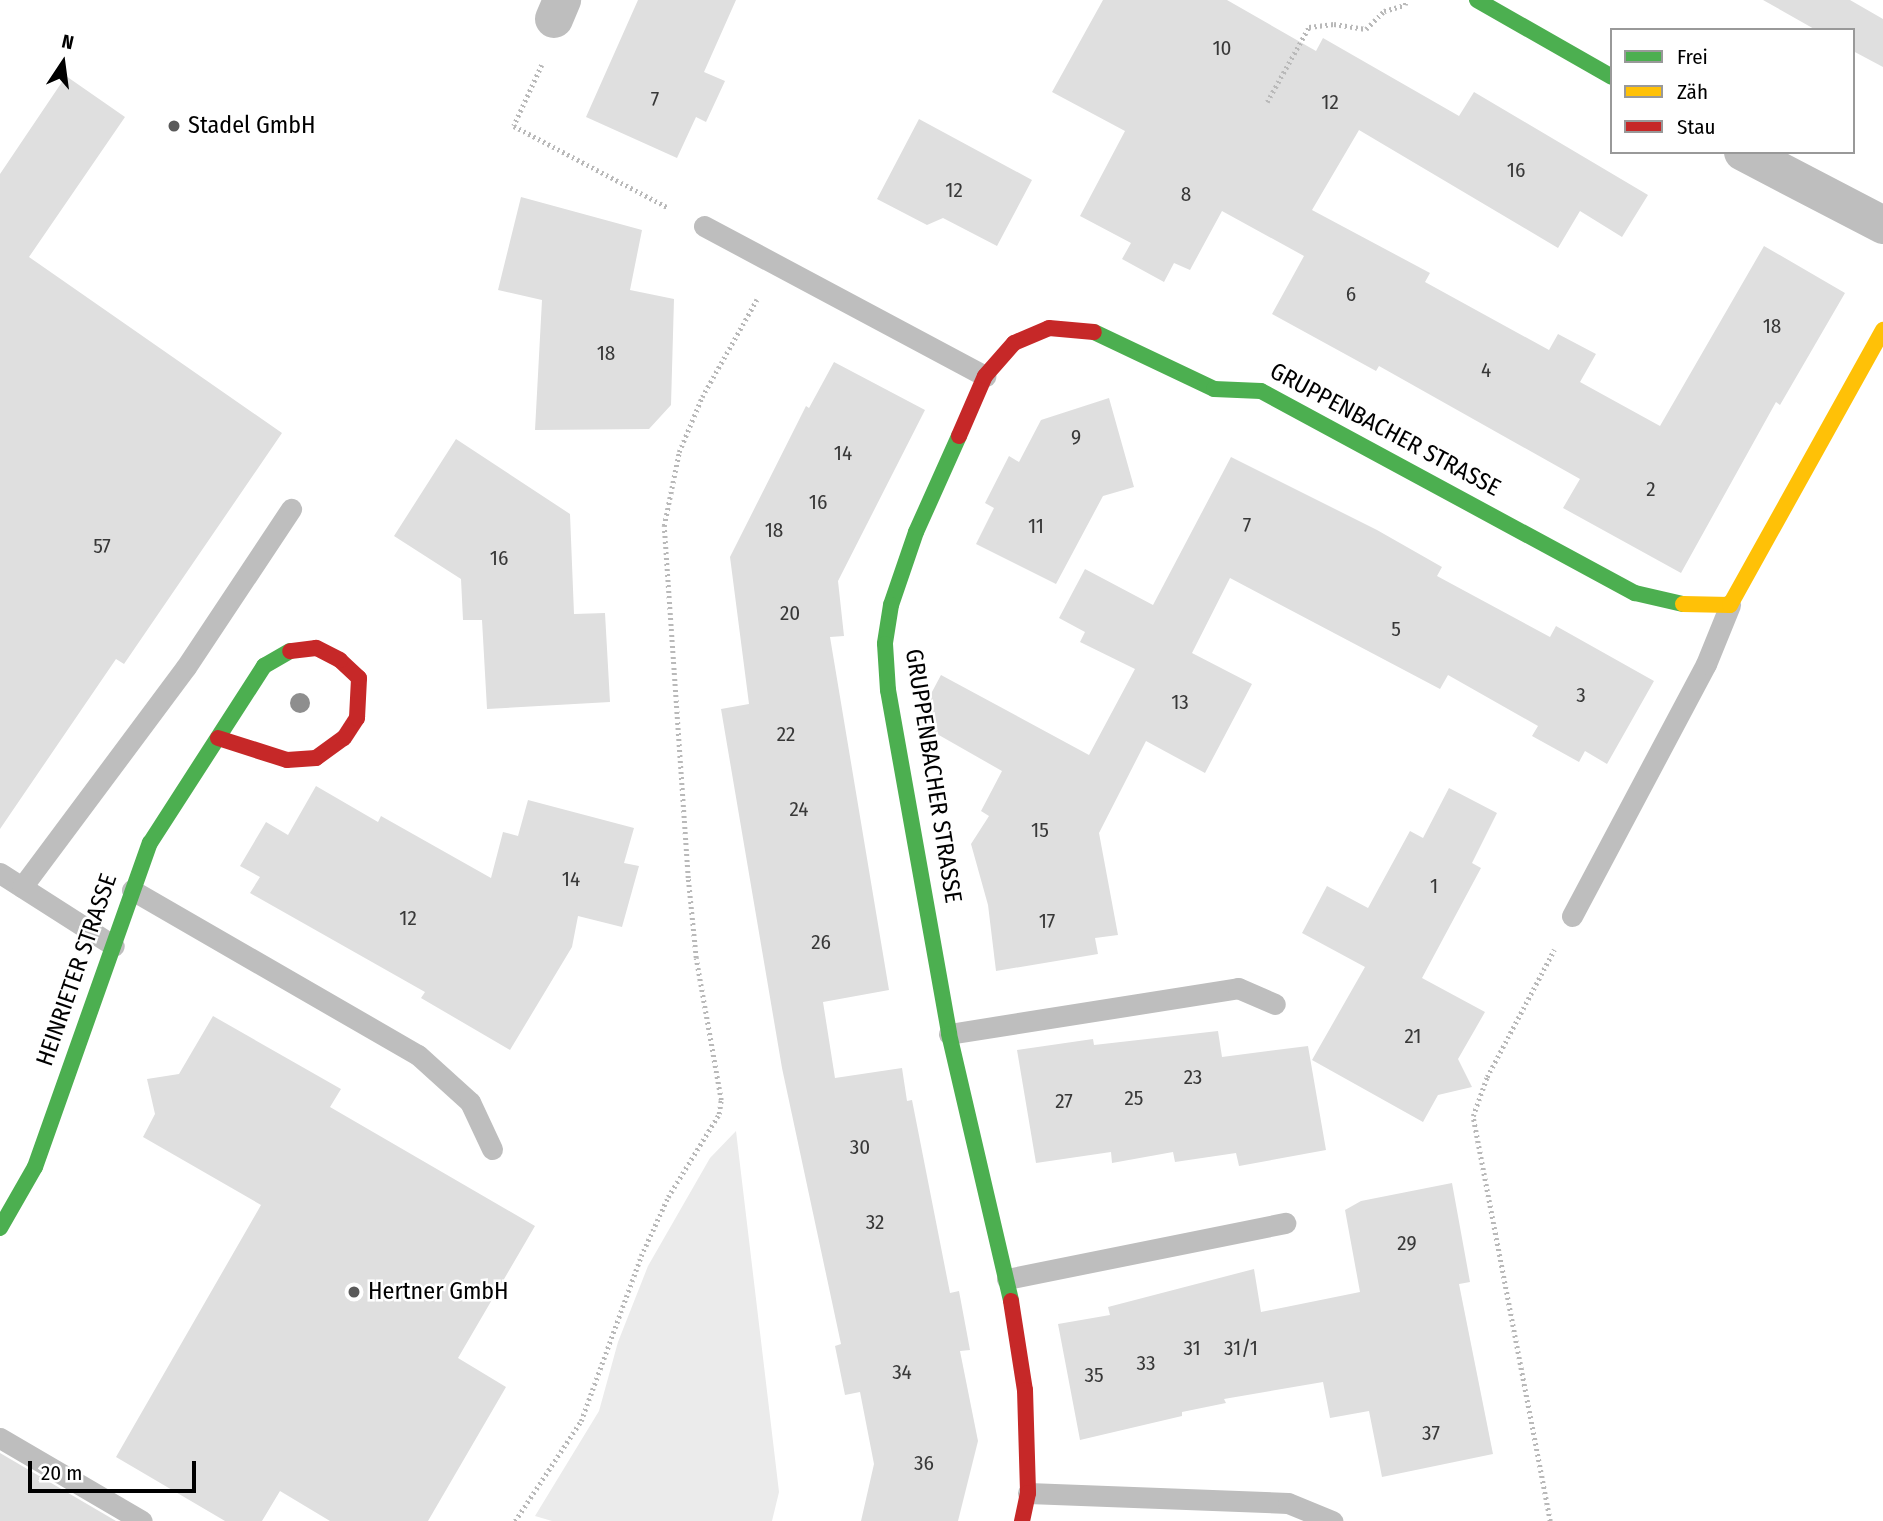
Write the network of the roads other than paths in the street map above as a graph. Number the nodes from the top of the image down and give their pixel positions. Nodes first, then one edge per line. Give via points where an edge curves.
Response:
1 (1477, 0) edge
2 (1610, 76) edge
3 (1747, 154) edge
4 (1883, 225) edge
5 (704, 226) road end
6 (1883, 330) edge
7 (985, 376) junction
8 (291, 509) dead end
9 (1730, 605) junction
10 (218, 738) junction
11 (0, 873) edge
12 (22, 887) junction
13 (132, 890) junction
14 (1572, 916) road end
15 (114, 946) junction
16 (1275, 1004) dead end
17 (949, 1034) junction
18 (492, 1149) dead end
19 (1285, 1223) dead end
20 (0, 1228) edge
21 (1007, 1279) junction
22 (0, 1438) edge
23 (1028, 1493) junction
24 (142, 1521) edge
25 (1022, 1521) edge
26 (1332, 1521) edge

1 - 2 street
3 - 4 street
5 - 7 lane
6 - 9 street
7 - 9 street, GRUPPENBACHER STRASSE via 1014,343 1049,328 1085,328 1214,389 1261,391 1634,593 1667,604
7 - 17 street, GRUPPENBACHER STRASSE via 916,532 891,605 885,644 888,690
8 - 12 lane via 186,667
9 - 14 lane via 1706,664
10 - 10 street, HEINRIETER STRASSE via 264,666 290,651 316,648 340,660 359,678 357,718 344,738 316,758 287,760
10 - 13 street, HEINRIETER STRASSE via 150,843
11 - 12 lane
12 - 15 lane
13 - 15 street, HEINRIETER STRASSE
13 - 18 lane via 418,1055 470,1102
15 - 20 street, HEINRIETER STRASSE via 35,1167
16 - 17 lane via 1237,988
17 - 21 street, GRUPPENBACHER STRASSE
19 - 21 lane
21 - 23 street, GRUPPENBACHER STRASSE via 1025,1390
22 - 24 lane
23 - 25 street, GRUPPENBACHER STRASSE
23 - 26 lane via 1288,1503

